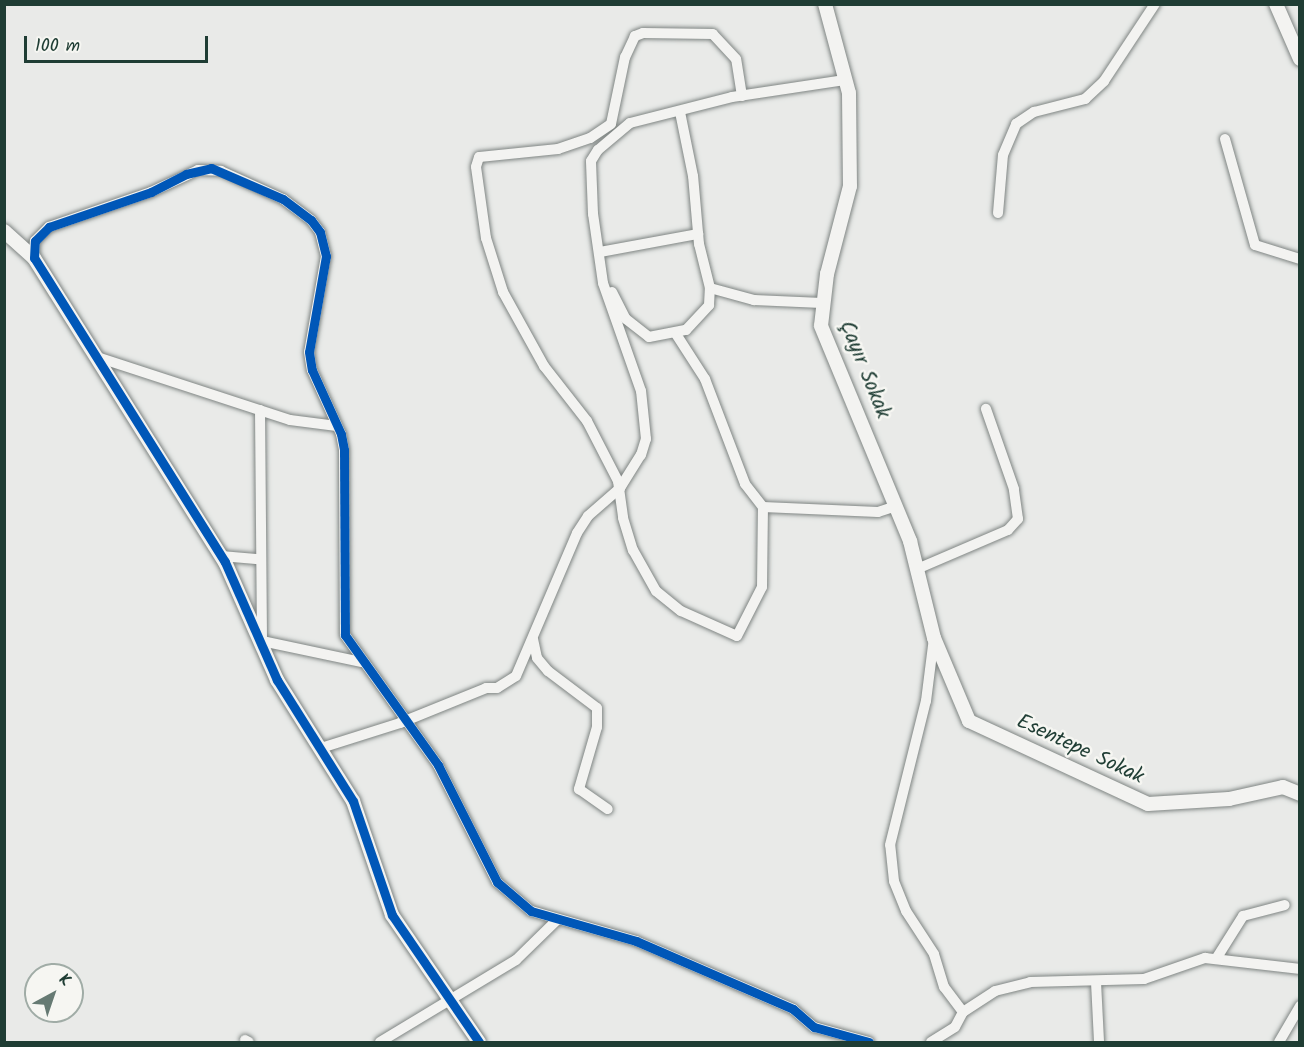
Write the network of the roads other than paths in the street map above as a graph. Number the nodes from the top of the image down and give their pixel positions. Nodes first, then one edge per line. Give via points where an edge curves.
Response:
1 (825, 4) edge
2 (1155, 4) edge
3 (1276, 4) edge
4 (1299, 59) edge
5 (845, 80) junction
6 (742, 96) junction
7 (680, 112) junction
8 (1225, 139) dead end
9 (998, 213) dead end
10 (4, 231) edge
11 (698, 234) junction
12 (600, 252) junction
13 (34, 258) junction
14 (1299, 259) edge
15 (601, 267) junction
16 (710, 288) junction
17 (822, 303) junction
18 (676, 334) junction
19 (97, 357) junction
20 (986, 409) dead end
21 (260, 410) junction
22 (337, 426) junction
23 (620, 488) junction
24 (897, 506) junction
25 (763, 507) junction
26 (221, 556) junction
27 (259, 559) junction
28 (917, 569) junction
29 (533, 636) junction
30 (934, 638) junction
31 (262, 641) junction
32 (362, 662) junction
33 (407, 720) junction
34 (321, 748) junction
35 (1299, 794) edge
36 (608, 809) dead end
37 (1285, 904) dead end
38 (557, 920) junction
39 (1216, 959) junction
40 (1299, 969) edge
41 (1096, 982) junction
42 (448, 998) junction
43 (1299, 1006) edge
44 (963, 1012) junction
45 (380, 1042) edge
46 (479, 1042) edge
47 (870, 1042) edge
48 (931, 1042) edge
49 (1099, 1042) edge
50 (1279, 1042) edge

1 - 5 street, Çayır Sokak
2 - 9 street via 1104,81 1085,99 1034,112 1016,124 1003,155
3 - 4 street
5 - 6 street
5 - 17 street, Çayır Sokak via 850,186
6 - 7 street
6 - 23 street via 736,59 713,34 643,33 635,36 625,57 611,124 590,138 558,149 479,157 478,186 486,238 503,291 544,366 587,421
7 - 11 street via 693,176
7 - 12 street via 630,123 591,160 593,214
8 - 14 street via 1255,245
10 - 13 street
11 - 12 street
11 - 16 street
12 - 15 street
13 - 19 street
13 - 22 street via 35,242 49,226 151,192 198,170 221,171 283,199 311,220 325,246 309,352 312,370
15 - 18 street via 617,303 635,328 649,337
15 - 23 street via 616,327 641,391 646,422 641,455
16 - 17 street via 754,300
16 - 18 street via 709,305 686,330
17 - 24 street, Çayır Sokak via 821,326
18 - 25 street via 705,380 745,484
19 - 21 street
19 - 26 street
20 - 28 street via 1014,489 1018,519 1008,530
21 - 22 street via 290,420
21 - 27 street
22 - 32 street via 344,450 345,635
23 - 25 street via 623,518 633,550 656,591 681,612 730,636 737,636 746,625 762,587
23 - 29 street via 588,516 577,532
24 - 25 street via 878,512
24 - 28 street, Çayır Sokak
26 - 27 street
26 - 31 street
27 - 31 street
28 - 30 street, Çayır Sokak
29 - 33 street via 522,666 507,684 486,688
29 - 36 street via 537,658 548,671 597,708 597,727 579,789
30 - 35 street, Esentepe Sokak via 969,721 1148,804 1229,799 1282,787
30 - 44 street via 926,701 890,845 894,881 906,911 934,954 944,987
31 - 32 street
31 - 34 street via 296,715
32 - 33 street via 377,676
33 - 34 street
33 - 38 street via 438,765 496,882 531,911
34 - 42 street via 363,822 392,915
37 - 39 street via 1243,916
38 - 42 street via 516,960
38 - 47 street via 636,941 793,1009 814,1028
39 - 40 street
39 - 41 street via 1205,958 1144,979
41 - 44 street via 1030,982 995,991
41 - 49 street
42 - 45 street
42 - 46 street
43 - 50 street
44 - 48 street via 955,1027

